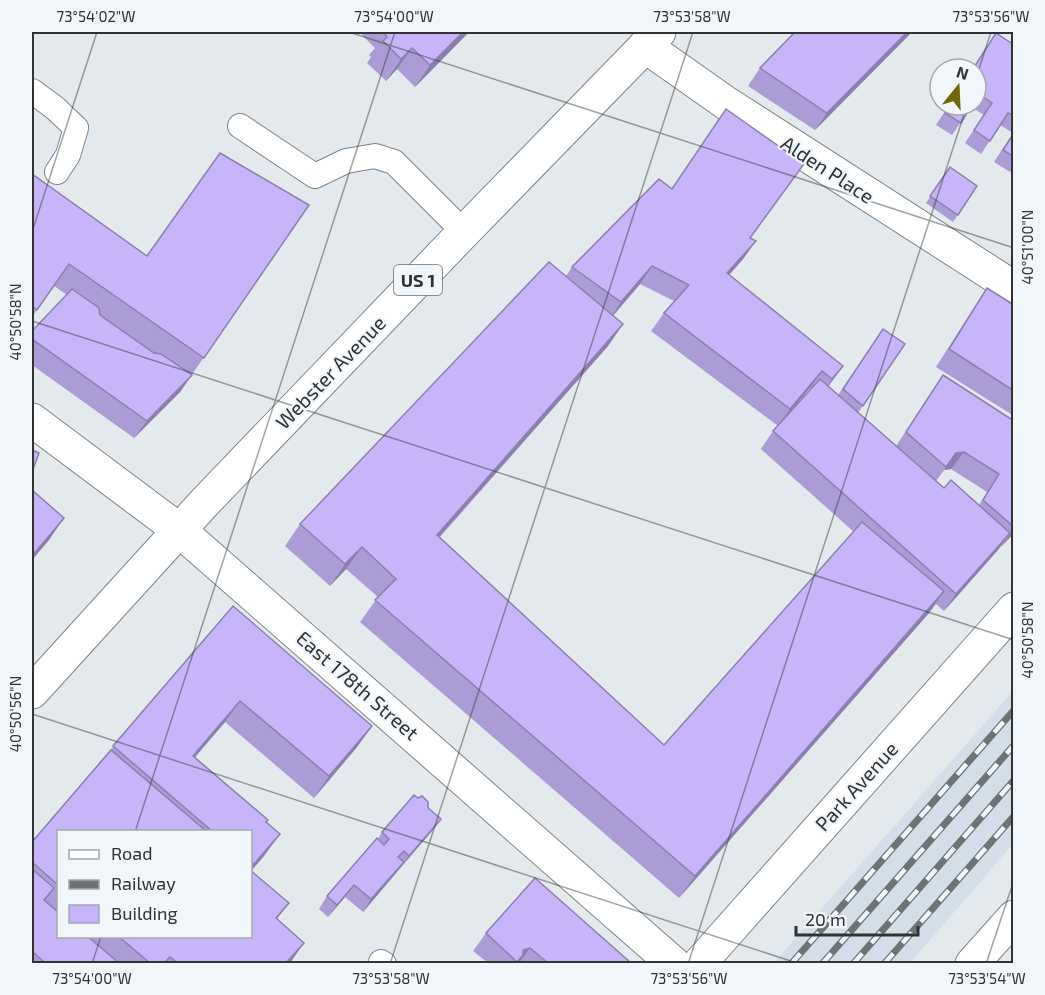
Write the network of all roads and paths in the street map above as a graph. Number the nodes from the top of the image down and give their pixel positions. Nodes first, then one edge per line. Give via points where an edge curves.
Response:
1 (652, 39) edge
2 (32, 92) edge
3 (240, 126) dead end
4 (57, 172) dead end
5 (464, 231) junction
6 (1014, 288) edge
7 (32, 420) edge
8 (179, 530) junction
9 (1014, 609) edge
10 (32, 693) edge
11 (1014, 917) edge
12 (674, 963) edge
13 (699, 963) edge
14 (972, 963) edge

1 - 5 street, Webster Avenue / US 1
1 - 6 street, Alden Place via 726,103
2 - 4 lane via 76,128 68,155
3 - 5 lane via 315,176 346,161 375,156 394,162
5 - 8 street, Webster Avenue / US 1
7 - 8 street, East 178th Street
8 - 10 street, Webster Avenue / US 1
8 - 12 street, East 178th Street
9 - 13 street, Park Avenue
11 - 14 street

